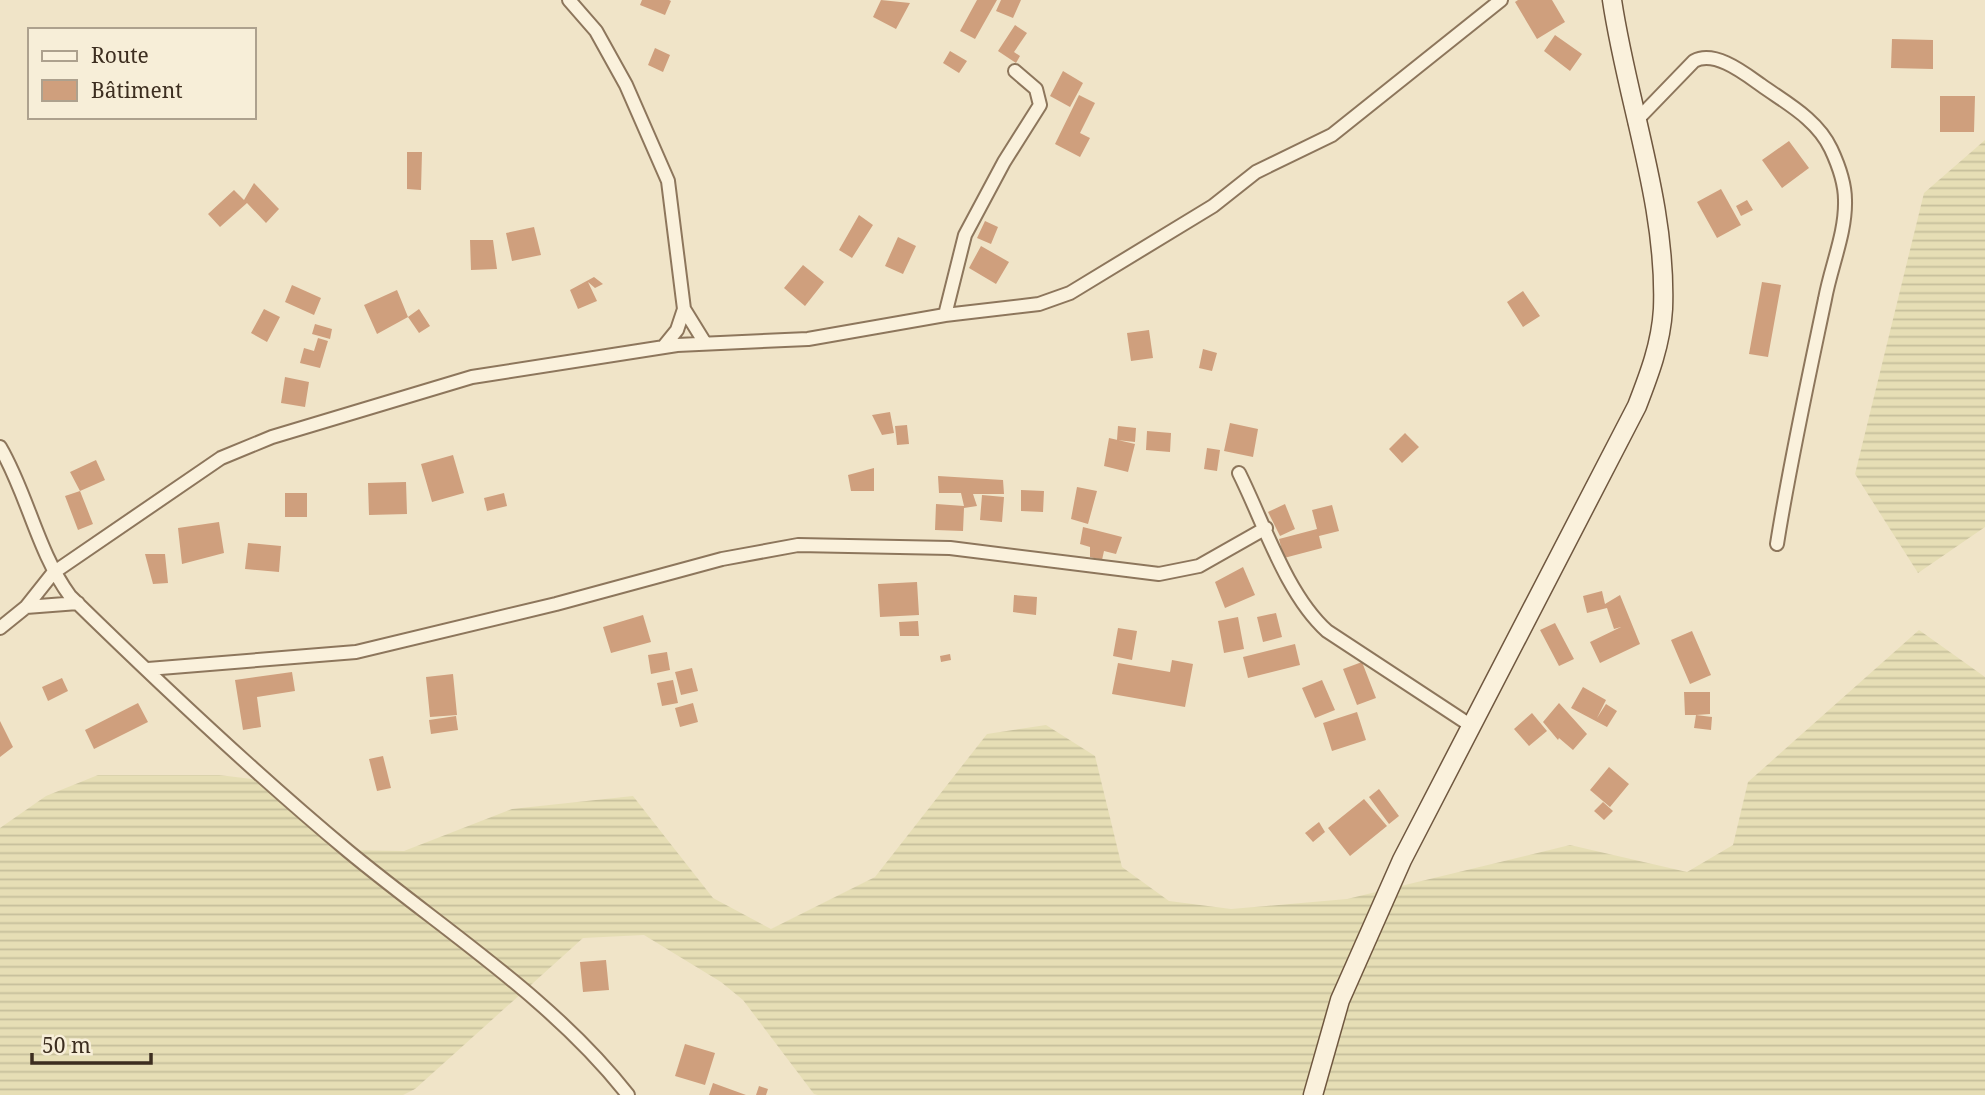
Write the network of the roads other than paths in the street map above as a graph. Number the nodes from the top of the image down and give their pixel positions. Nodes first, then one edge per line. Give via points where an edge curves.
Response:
1 (569, 0) edge
2 (1502, 0) edge
3 (1612, 0) edge
4 (1015, 71) dead end
5 (1635, 122) junction
6 (684, 309) junction
7 (945, 315) junction
8 (705, 343) junction
9 (664, 346) junction
10 (0, 447) edge
11 (1239, 473) dead end
12 (1266, 528) junction
13 (1777, 544) dead end
14 (53, 573) junction
15 (78, 603) junction
16 (26, 607) junction
17 (0, 628) edge
18 (148, 669) junction
19 (1470, 726) junction
20 (628, 1095) edge
21 (1313, 1095) edge

1 - 6 street via 596,31 626,85 668,181
2 - 7 street via 1332,135 1256,173 1213,206 1070,293 1039,304
3 - 5 street
4 - 7 street via 1036,89 1040,105 965,235
5 - 13 street via 1694,61 1718,61 1754,80 1814,123 1839,170 1846,197 1844,221 1826,290
5 - 19 street via 1660,250 1663,310 1655,360 1637,406
6 - 8 street
6 - 9 street via 677,330
7 - 8 street via 808,339
8 - 9 street
9 - 14 street via 472,377 244,446
10 - 14 street
11 - 12 street
12 - 18 street via 1199,566 1159,575 950,548 798,545 709,562 356,652
12 - 19 street via 1312,617
14 - 15 street
14 - 16 street
15 - 16 street
15 - 18 street
16 - 17 street
18 - 20 street via 348,850 596,1055
19 - 21 street via 1402,860 1340,1000

